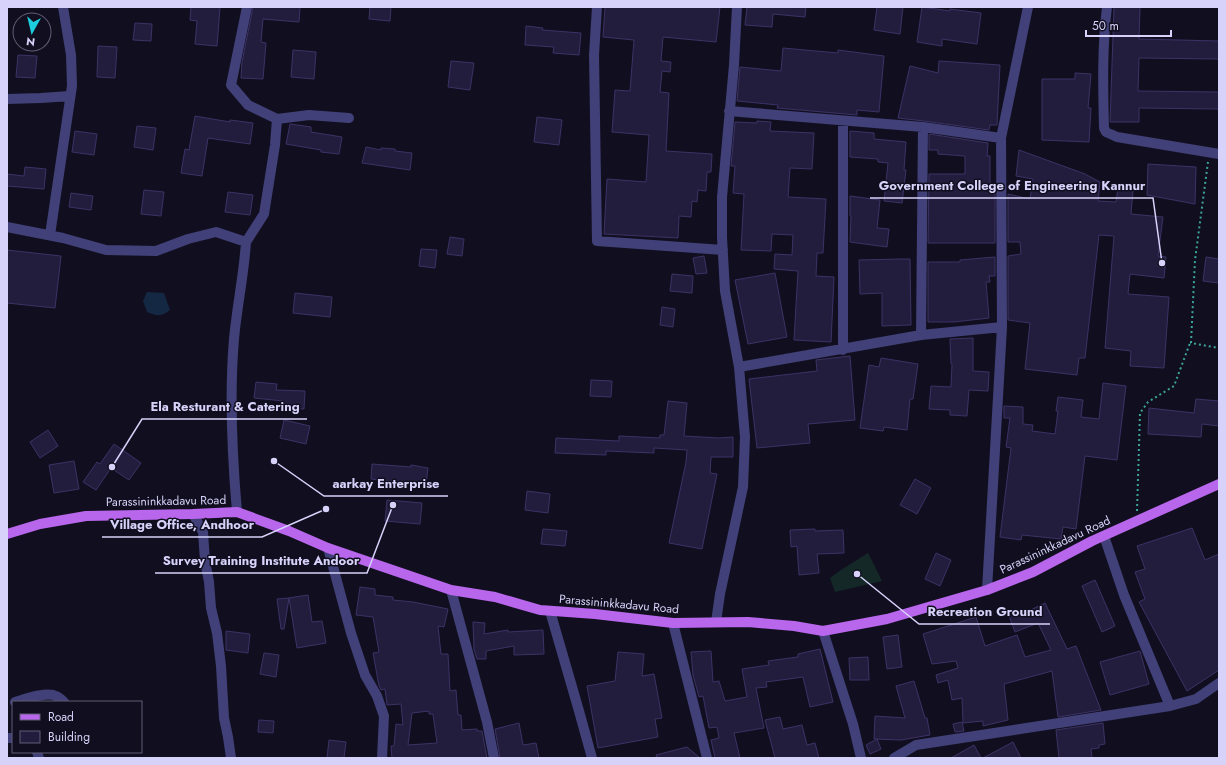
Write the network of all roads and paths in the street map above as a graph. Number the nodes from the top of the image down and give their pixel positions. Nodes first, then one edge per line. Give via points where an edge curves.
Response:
1 (63, 7) edge
2 (247, 7) edge
3 (597, 7) edge
4 (737, 7) edge
5 (1028, 7) edge
6 (1107, 7) edge
7 (70, 96) junction
8 (7, 99) edge
9 (729, 111) junction
10 (349, 118) dead end
11 (276, 120) junction
12 (843, 120) junction
13 (923, 127) junction
14 (1001, 138) junction
15 (1214, 153) edge
16 (7, 227) edge
17 (50, 235) junction
18 (246, 242) junction
19 (723, 250) junction
20 (1002, 327) junction
21 (921, 335) junction
22 (1190, 343) junction
23 (1219, 348) edge
24 (843, 350) junction
25 (740, 367) junction
26 (1219, 484) edge
27 (237, 512) junction
28 (193, 514) junction
29 (1137, 522) junction
30 (7, 534) edge
31 (1104, 536) junction
32 (328, 548) junction
33 (451, 590) junction
34 (987, 590) junction
35 (550, 611) junction
36 (716, 622) junction
37 (672, 623) junction
38 (823, 631) junction
39 (1219, 683) edge
40 (17, 701) edge
41 (63, 701) edge
42 (1170, 706) junction
43 (231, 758) edge
44 (382, 758) edge
45 (494, 758) edge
46 (592, 758) edge
47 (707, 758) edge
48 (861, 758) edge
49 (894, 758) edge

1 - 7 street via 71,55
2 - 11 street via 231,85 248,105
3 - 19 street via 594,55 597,241
4 - 9 street
5 - 14 street
6 - 15 street via 1103,93 1106,132 1116,137
7 - 8 street
7 - 17 street
9 - 12 street
9 - 19 street via 722,197
10 - 11 street via 309,115
11 - 18 street via 275,145 264,214
12 - 13 street
12 - 24 street
13 - 14 street
13 - 21 street
14 - 20 street
15 - 22 path via 1195,260
16 - 17 street
17 - 18 street via 106,250 156,251 216,232
18 - 27 street via 232,374 231,415
19 - 25 street via 725,291
20 - 21 street
20 - 34 street
21 - 24 street
22 - 23 path
22 - 29 path via 1174,386 1148,402 1140,412
24 - 25 street
25 - 36 street via 745,437 743,487
26 - 29 main road, Parassininkkadavu Road
27 - 28 main road, Parassininkkadavu Road
27 - 32 main road, Parassininkkadavu Road
28 - 30 main road, Parassininkkadavu Road via 86,516 40,524
28 - 43 street via 203,532 211,608 220,659 224,718
29 - 31 main road, Parassininkkadavu Road
31 - 34 main road, Parassininkkadavu Road via 1033,572
31 - 42 street via 1124,596
32 - 33 main road, Parassininkkadavu Road
32 - 44 street via 365,675 378,696 384,716
33 - 35 main road, Parassininkkadavu Road via 495,597
33 - 45 street via 488,722
34 - 38 main road, Parassininkkadavu Road via 887,619
35 - 37 main road, Parassininkkadavu Road
35 - 46 street
36 - 37 main road, Parassininkkadavu Road
36 - 38 main road, Parassininkkadavu Road via 787,625
37 - 47 street
38 - 48 street via 853,724
39 - 42 street via 1196,699
40 - 41 street via 28,697 55,695
42 - 49 street via 916,745

